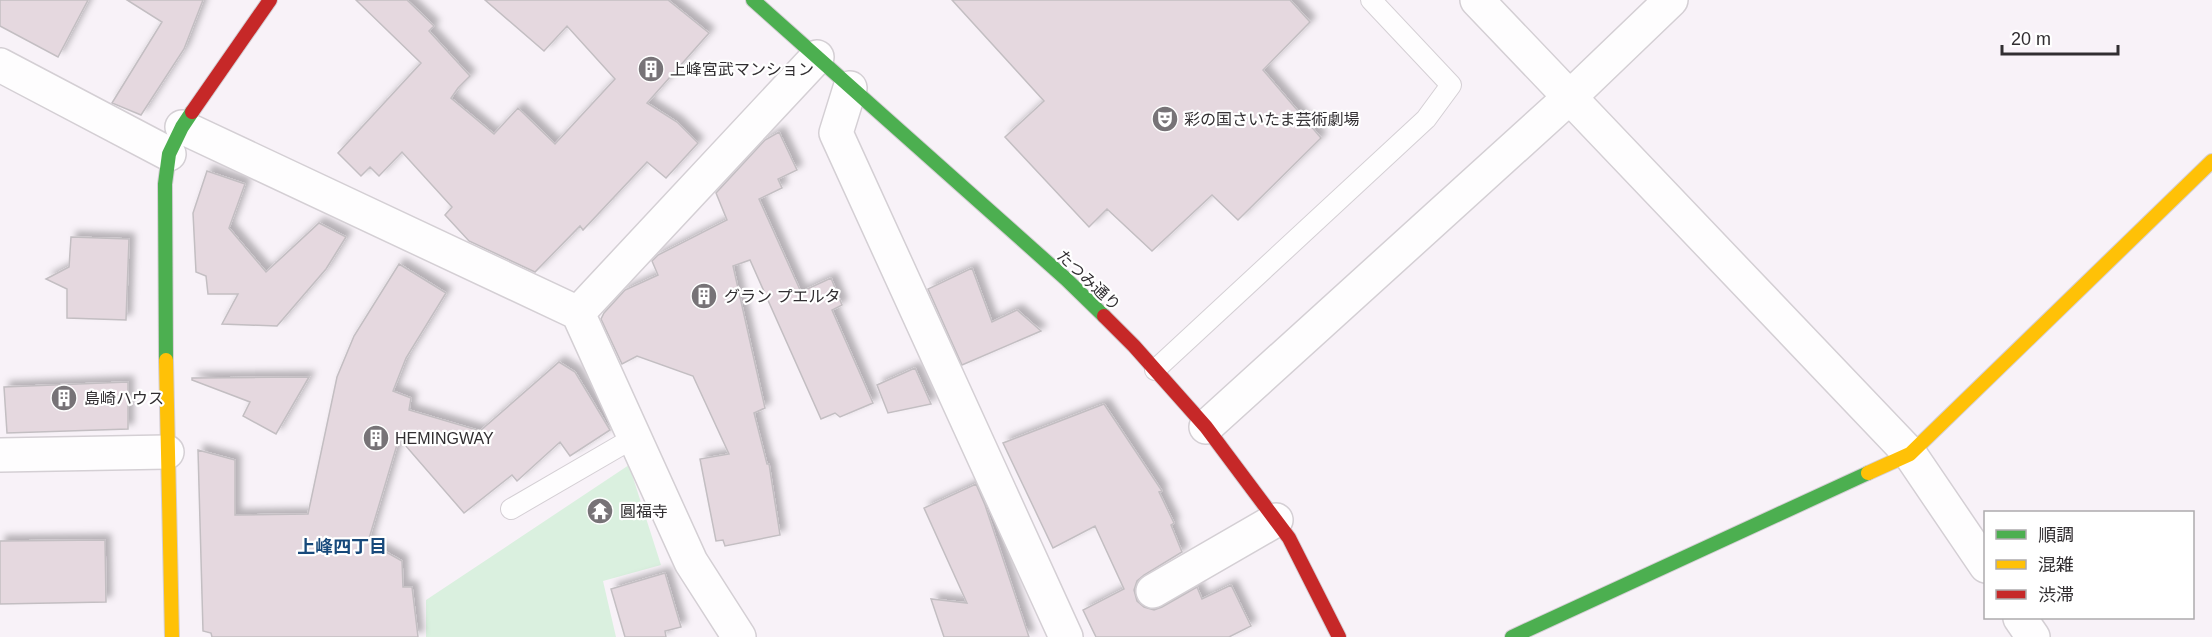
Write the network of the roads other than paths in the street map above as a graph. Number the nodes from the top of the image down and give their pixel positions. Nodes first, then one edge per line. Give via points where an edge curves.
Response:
1 (270, 0) edge
2 (753, 0) edge
3 (1371, 0) edge
4 (1477, 0) edge
5 (1671, 0) edge
6 (817, 57) junction
7 (0, 65) edge
8 (850, 88) junction
9 (1570, 96) junction
10 (175, 141) junction
11 (2212, 161) edge
12 (578, 313) junction
13 (1155, 370) junction
14 (1206, 428) junction
15 (635, 437) junction
16 (167, 452) junction
17 (1910, 454) junction
18 (0, 455) edge
19 (511, 509) dead end
20 (1276, 520) junction
21 (1984, 563) edge
22 (1152, 591) dead end
23 (2021, 619) edge
24 (172, 637) edge
25 (739, 637) edge
26 (1066, 637) edge
27 (1339, 637) edge
28 (1512, 637) edge
29 (2033, 637) edge

1 - 10 street
2 - 6 street, たつみ通り
3 - 13 lane via 1451,85 1426,119
4 - 9 street
5 - 9 street
6 - 8 street, たつみ通り
6 - 12 street
7 - 10 street
8 - 13 street, たつみ通り via 1066,279
8 - 26 street via 836,133
9 - 14 street
9 - 17 street
10 - 12 street
10 - 16 street via 165,184
11 - 17 street
12 - 15 street
13 - 14 street, たつみ通り
14 - 20 street, たつみ通り
15 - 19 lane
15 - 25 street via 692,562
16 - 18 street
16 - 24 street
17 - 21 street
17 - 28 street
20 - 22 street
20 - 27 street, たつみ通り
23 - 29 street

